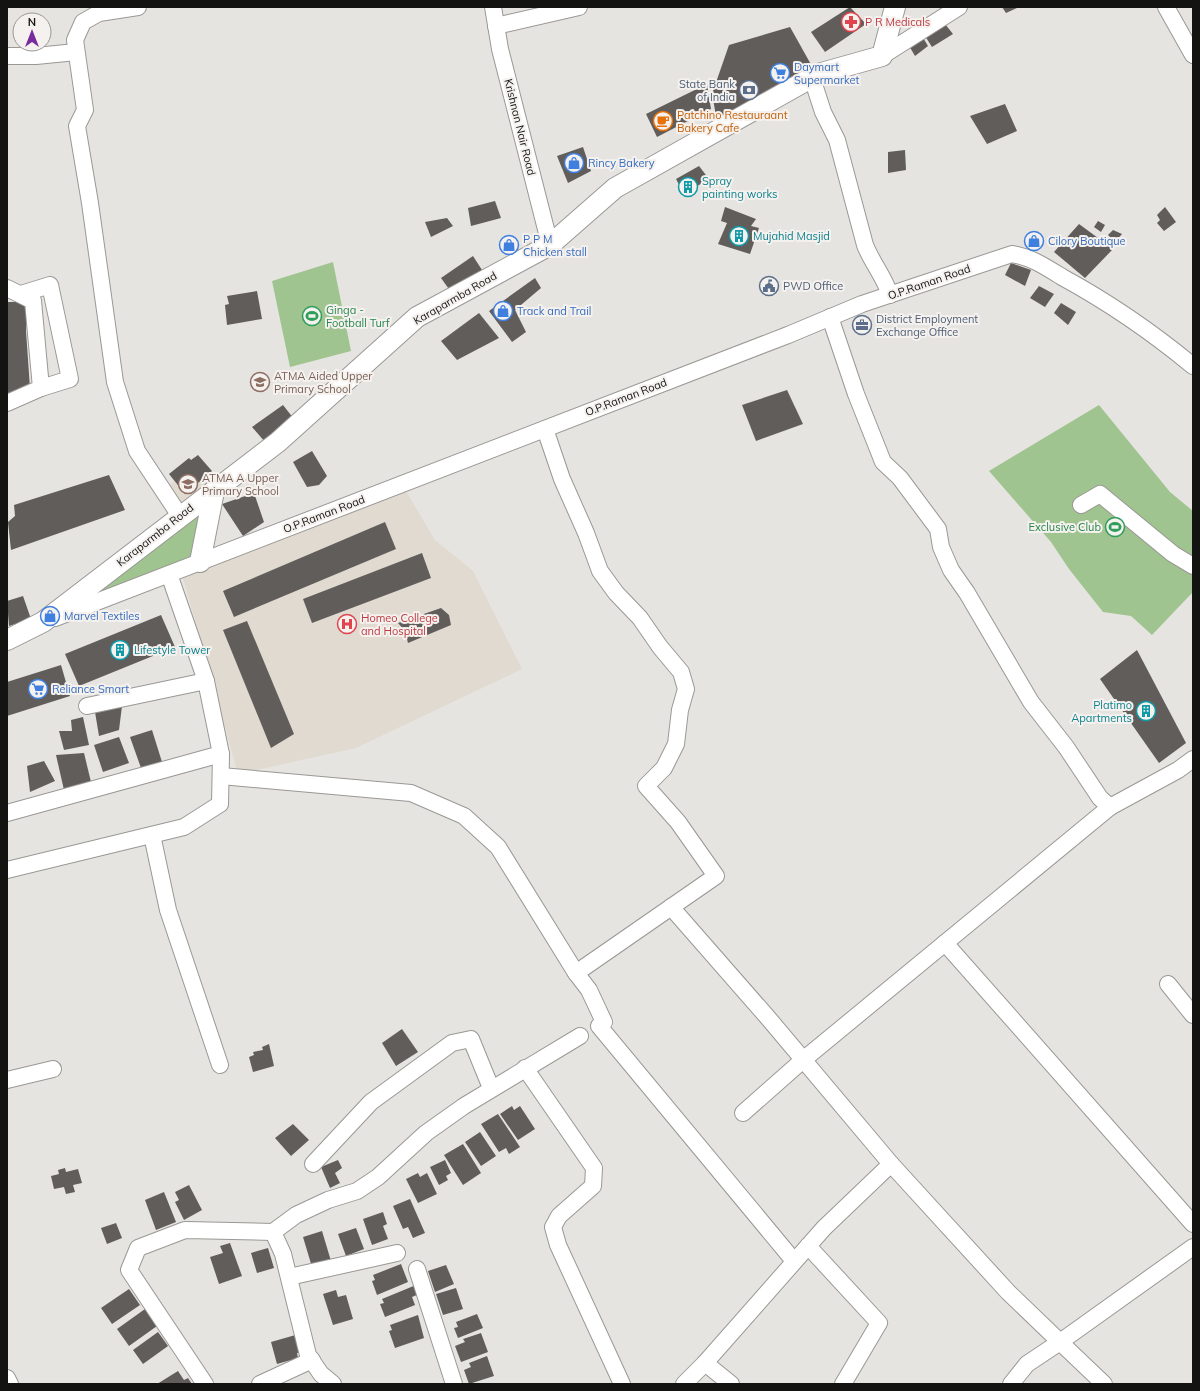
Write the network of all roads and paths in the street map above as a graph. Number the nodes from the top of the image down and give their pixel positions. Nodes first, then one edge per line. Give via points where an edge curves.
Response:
1 (138, 7) edge
2 (493, 7) edge
3 (579, 7) edge
4 (895, 7) edge
5 (959, 7) edge
6 (1166, 7) edge
7 (496, 26) junction
8 (76, 52) junction
9 (1193, 55) edge
10 (7, 56) edge
11 (882, 56) junction
12 (812, 78) junction
13 (550, 245) junction
14 (14, 291) edge
15 (890, 295) junction
16 (830, 318) junction
17 (1193, 366) edge
18 (41, 388) junction
19 (7, 403) edge
20 (545, 429) junction
21 (214, 490) junction
22 (1081, 505) dead end
23 (180, 516) junction
24 (200, 562) junction
25 (1193, 566) edge
26 (169, 574) junction
27 (43, 622) junction
28 (7, 640) edge
29 (206, 681) junction
30 (87, 706) dead end
31 (220, 754) junction
32 (1193, 758) edge
33 (220, 776) junction
34 (1110, 807) junction
35 (7, 812) edge
36 (152, 835) junction
37 (7, 870) edge
38 (671, 907) junction
39 (945, 943) junction
40 (576, 973) junction
41 (1168, 984) dead end
42 (1193, 1015) edge
43 (580, 1036) dead end
44 (803, 1060) junction
45 (220, 1065) dead end
46 (525, 1068) junction
47 (53, 1069) dead end
48 (7, 1080) edge
49 (491, 1088) junction
50 (743, 1113) dead end
51 (313, 1164) dead end
52 (891, 1164) junction
53 (1193, 1224) edge
54 (273, 1232) junction
55 (808, 1246) junction
56 (1193, 1247) edge
57 (397, 1253) dead end
58 (794, 1261) junction
59 (417, 1268) dead end
60 (289, 1277) junction
61 (1060, 1342) junction
62 (312, 1360) junction
63 (704, 1363) junction
64 (7, 1378) edge
65 (10, 1384) edge
66 (205, 1384) edge
67 (260, 1384) edge
68 (333, 1384) edge
69 (454, 1384) edge
70 (622, 1384) edge
71 (684, 1384) edge
72 (731, 1384) edge
73 (843, 1384) edge
74 (1011, 1384) edge
75 (1104, 1384) edge

1 - 8 street via 99,13 83,22 75,40
2 - 7 street, Krishnan Nair Road
3 - 7 street
4 - 11 main road
5 - 11 street
6 - 9 street
7 - 13 street, Krishnan Nair Road
8 - 10 street
8 - 23 street via 85,110 77,126 115,382 137,452
11 - 12 main road, Karaparmba Road
12 - 13 main road, Karaparmba Road via 615,188
12 - 15 street via 823,112 837,140 865,245 871,260 885,280
13 - 21 main road, Karaparmba Road via 417,317 278,442
14 - 18 street via 33,300
14 - 18 street via 50,285 70,379
15 - 16 street, O.P.Raman Road
15 - 17 street, O.P.Raman Road via 1012,254 1022,256 1084,289 1170,347
16 - 20 street, O.P.Raman Road
16 - 34 street via 883,462 900,478 938,529 941,547 951,570 1031,702 1066,747 1100,798
18 - 19 street
20 - 24 street, O.P.Raman Road
20 - 38 street via 562,479 600,571 616,593 640,618 680,672 686,690 680,710 676,744 664,768 646,786 678,822 716,876
21 - 23 main road, Karaparmba Road
21 - 24 main road
22 - 25 street via 1100,494 1173,554
23 - 27 main road, Karaparmba Road
24 - 26 street, O.P.Raman Road
26 - 27 street, O.P.Raman Road
26 - 29 street
27 - 28 main road, Karaparmba Road
29 - 30 street
29 - 31 street
31 - 33 street
31 - 35 street
32 - 34 street via 1178,770
33 - 36 street via 220,804 184,827
33 - 40 street via 411,793 464,816 498,847
34 - 39 street
36 - 37 street
36 - 45 street via 168,910
38 - 40 street
38 - 44 street
39 - 44 street
39 - 53 street
40 - 58 street via 589,990 604,1022 599,1026
41 - 42 street
43 - 46 street via 543,1060
44 - 50 street
44 - 52 street
46 - 49 street
46 - 70 street via 594,1168 593,1186 559,1216 553,1226 558,1245
47 - 48 street
49 - 51 street via 471,1039 452,1043 371,1102
49 - 54 street via 426,1133 378,1177 356,1191 328,1200 296,1215
52 - 55 street
52 - 61 street via 1008,1292
54 - 60 street via 283,1254
54 - 66 street via 185,1230 138,1248 129,1270
55 - 58 street
55 - 73 street via 879,1323
56 - 61 street
57 - 60 street
58 - 63 street
59 - 69 street
60 - 62 street via 308,1355
61 - 74 street via 1027,1364
61 - 75 street
62 - 67 street
62 - 68 street via 321,1374
63 - 71 street
63 - 72 street
64 - 65 street

